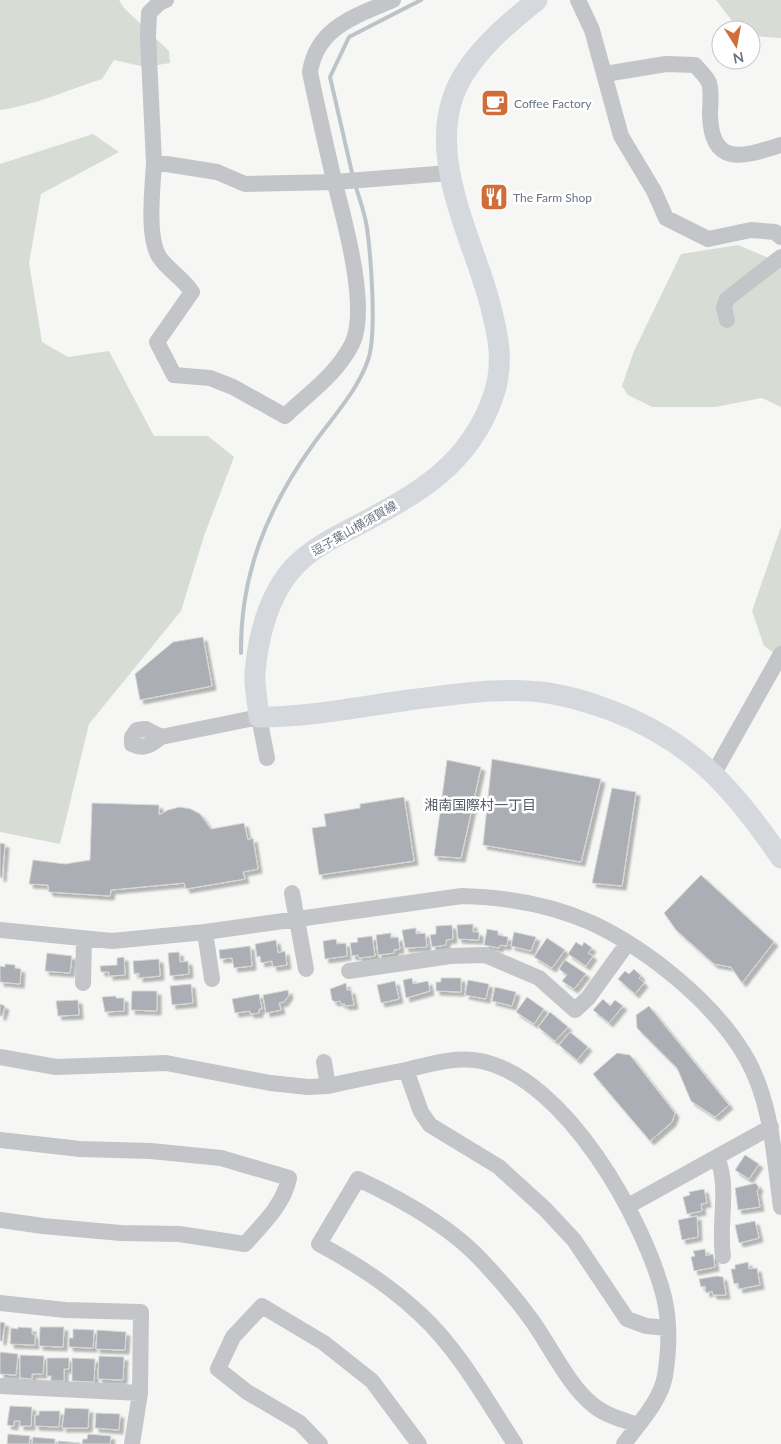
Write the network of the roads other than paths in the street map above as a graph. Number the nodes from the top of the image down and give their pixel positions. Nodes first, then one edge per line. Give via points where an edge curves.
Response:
1 (166, 0) edge
2 (393, 0) edge
3 (537, 0) edge
4 (578, 0) edge
5 (605, 74) junction
6 (781, 145) edge
7 (154, 162) junction
8 (449, 173) junction
9 (335, 182) junction
10 (779, 233) edge
11 (781, 257) edge
12 (728, 320) dead end
13 (781, 654) edge
14 (259, 717) junction
15 (161, 737) dead end
16 (266, 758) dead end
17 (714, 773) junction
18 (781, 858) edge
19 (292, 893) dead end
20 (297, 918) junction
21 (0, 930) edge
22 (205, 932) junction
23 (84, 938) junction
24 (627, 944) junction
25 (306, 969) dead end
26 (349, 971) dead end
27 (212, 979) dead end
28 (83, 983) dead end
29 (0, 1057) edge
30 (324, 1062) dead end
31 (406, 1070) junction
32 (328, 1086) junction
33 (771, 1127) junction
34 (0, 1140) edge
35 (717, 1157) junction
36 (628, 1206) junction
37 (781, 1206) edge
38 (0, 1220) edge
39 (723, 1256) dead end
40 (0, 1303) edge
41 (668, 1328) junction
42 (0, 1386) edge
43 (140, 1393) junction
44 (638, 1425) junction
45 (132, 1444) edge
46 (320, 1444) edge
47 (419, 1444) edge
48 (514, 1444) edge
49 (624, 1444) edge

1 - 7 street via 149,13
2 - 9 street via 334,29 313,55 310,72
3 - 8 main road, 逗子葉山横須賀線 via 483,48 463,75 450,110 447,131
4 - 5 street via 592,30
5 - 6 street via 666,64 694,65 709,83 710,121 717,143 727,154 743,156
5 - 10 street via 621,136 666,218 708,239 751,230
7 - 9 street via 217,172 245,184
7 - 9 street via 153,234 160,258 185,280 192,292 157,342 168,368 174,375 210,378 286,416 333,375 353,343 357,324 353,253
8 - 9 street
8 - 14 main road, 逗子葉山横須賀線 via 482,273 500,345 500,376 493,398 468,447 445,472 389,509 314,549 297,564 271,605 261,636 255,674
11 - 12 street via 726,299 724,308
13 - 17 street
14 - 15 street
14 - 16 street
14 - 17 main road via 296,717 492,691 548,693 593,704 637,720 682,746
17 - 18 main road
19 - 20 street
20 - 22 street
20 - 24 street via 462,896 493,897 563,913 592,924
20 - 25 street
21 - 23 street
22 - 23 street via 112,941
22 - 27 street
23 - 28 street
24 - 26 street via 588,998 575,1010 539,978 485,955 450,956
24 - 33 street via 667,971 728,1030 748,1060
29 - 32 street via 56,1067 166,1063 270,1083
30 - 32 street
31 - 32 street
31 - 36 street via 468,1059 483,1061 519,1076 551,1102 592,1149
31 - 41 street via 421,1112 430,1125 499,1167 546,1209 574,1240 626,1319 646,1326
33 - 35 street
33 - 37 street
34 - 38 street via 221,1158 289,1178 286,1193 244,1244 179,1234 102,1231
35 - 36 street
35 - 39 street via 724,1173 720,1238
36 - 41 street via 656,1270 665,1299
40 - 43 street via 65,1310 141,1312
41 - 44 street via 664,1378 654,1404
42 - 43 street
43 - 45 street
44 - 48 street via 592,1405 532,1321 483,1261 412,1207 358,1179 319,1244 355,1263 421,1314 462,1363
44 - 49 street
46 - 47 street via 300,1424 247,1392 218,1369 233,1337 262,1306 324,1343 372,1381

